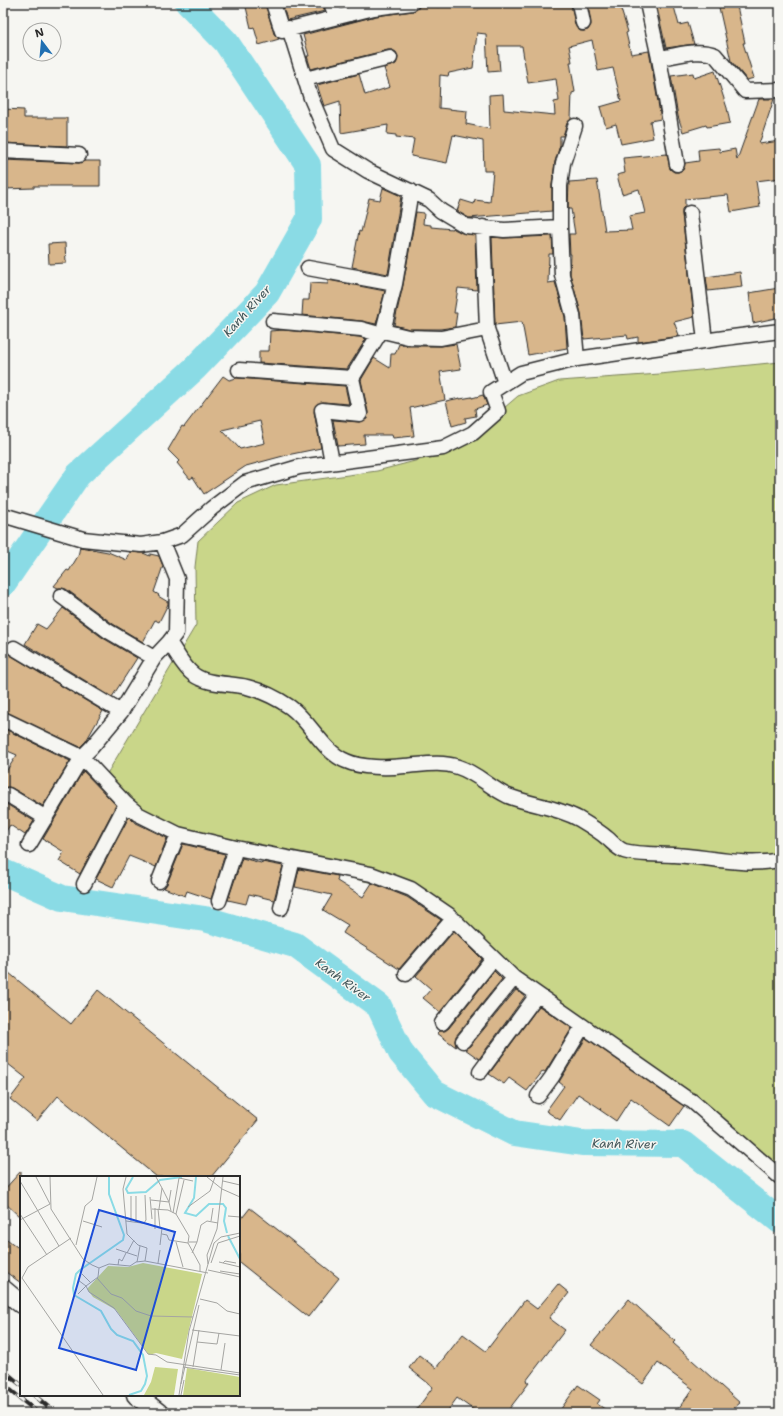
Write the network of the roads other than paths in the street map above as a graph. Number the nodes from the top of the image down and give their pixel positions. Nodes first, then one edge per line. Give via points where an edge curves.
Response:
1 (273, 3) edge
2 (332, 3) edge
3 (412, 3) edge
4 (579, 3) edge
5 (647, 3) edge
6 (384, 5) edge
7 (336, 17) junction
8 (583, 23) dead end
9 (289, 28) junction
10 (390, 58) dead end
11 (659, 58) junction
12 (305, 79) junction
13 (780, 90) edge
14 (575, 126) dead end
15 (3, 151) edge
16 (79, 155) dead end
17 (677, 164) dead end
18 (411, 191) junction
19 (690, 213) dead end
20 (482, 227) junction
21 (560, 227) junction
22 (308, 268) dead end
23 (395, 284) junction
24 (273, 322) dead end
25 (487, 329) junction
26 (780, 332) edge
27 (381, 333) junction
28 (704, 341) junction
29 (577, 359) junction
30 (239, 370) dead end
31 (352, 378) junction
32 (505, 382) junction
33 (332, 462) junction
34 (3, 515) edge
35 (162, 542) junction
36 (61, 596) dead end
37 (169, 642) junction
38 (14, 648) dead end
39 (154, 658) junction
40 (121, 712) junction
41 (3, 719) edge
42 (82, 757) junction
43 (8, 795) dead end
44 (126, 804) junction
45 (46, 818) junction
46 (178, 834) junction
47 (30, 845) dead end
48 (236, 848) junction
49 (293, 859) junction
50 (780, 860) edge
51 (159, 881) dead end
52 (84, 884) dead end
53 (219, 901) dead end
54 (281, 908) dead end
55 (453, 919) junction
56 (493, 959) junction
57 (406, 974) dead end
58 (514, 978) junction
59 (537, 995) junction
60 (442, 1023) dead end
61 (583, 1026) junction
62 (463, 1041) dead end
63 (480, 1072) dead end
64 (538, 1096) dead end
65 (780, 1177) edge
66 (3, 1289) edge
67 (20, 1303) edge
68 (137, 1396) edge
69 (159, 1413) edge

1 - 9 street via 282,31
2 - 7 street
3 - 6 street
4 - 8 street
5 - 11 street
6 - 7 street
7 - 9 street
9 - 12 street
10 - 12 street
11 - 13 street via 708,52 715,55 745,91
11 - 17 street
12 - 18 street via 333,149 368,171
14 - 21 street via 563,163
15 - 16 street
18 - 20 street via 429,200 441,211 466,226
18 - 23 street
19 - 28 street
20 - 21 street via 504,230
20 - 25 street
21 - 29 street via 562,275 573,315
22 - 23 street
23 - 27 street
24 - 27 street
25 - 27 street via 441,338
25 - 32 street
26 - 28 street
27 - 31 street
28 - 29 street
29 - 32 street via 521,373
30 - 31 street
31 - 33 street via 360,414 322,410
32 - 33 street via 491,392 498,410 473,433 443,448
33 - 35 street via 299,467 245,483 182,535
34 - 35 street via 83,539 142,545
35 - 37 street via 177,579 176,633
36 - 39 street via 108,631
37 - 39 street
37 - 50 street via 186,666 200,679 248,688 276,698 291,708 332,751 346,761 378,766 445,764 458,767 509,796 567,813 594,828 617,847 629,852 737,862 762,863
38 - 40 street
39 - 40 street
40 - 42 street
41 - 42 street
42 - 44 street
42 - 45 street
43 - 45 street
44 - 46 street via 138,814
44 - 52 street
45 - 47 street
46 - 48 street
46 - 51 street
48 - 49 street
48 - 53 street
49 - 54 street
49 - 55 street via 384,878 411,889
55 - 56 street
55 - 57 street
56 - 58 street
56 - 60 street
58 - 59 street
58 - 62 street
59 - 61 street
59 - 63 street
61 - 64 street
61 - 65 street via 692,1101
66 - 67 street
68 - 69 street

